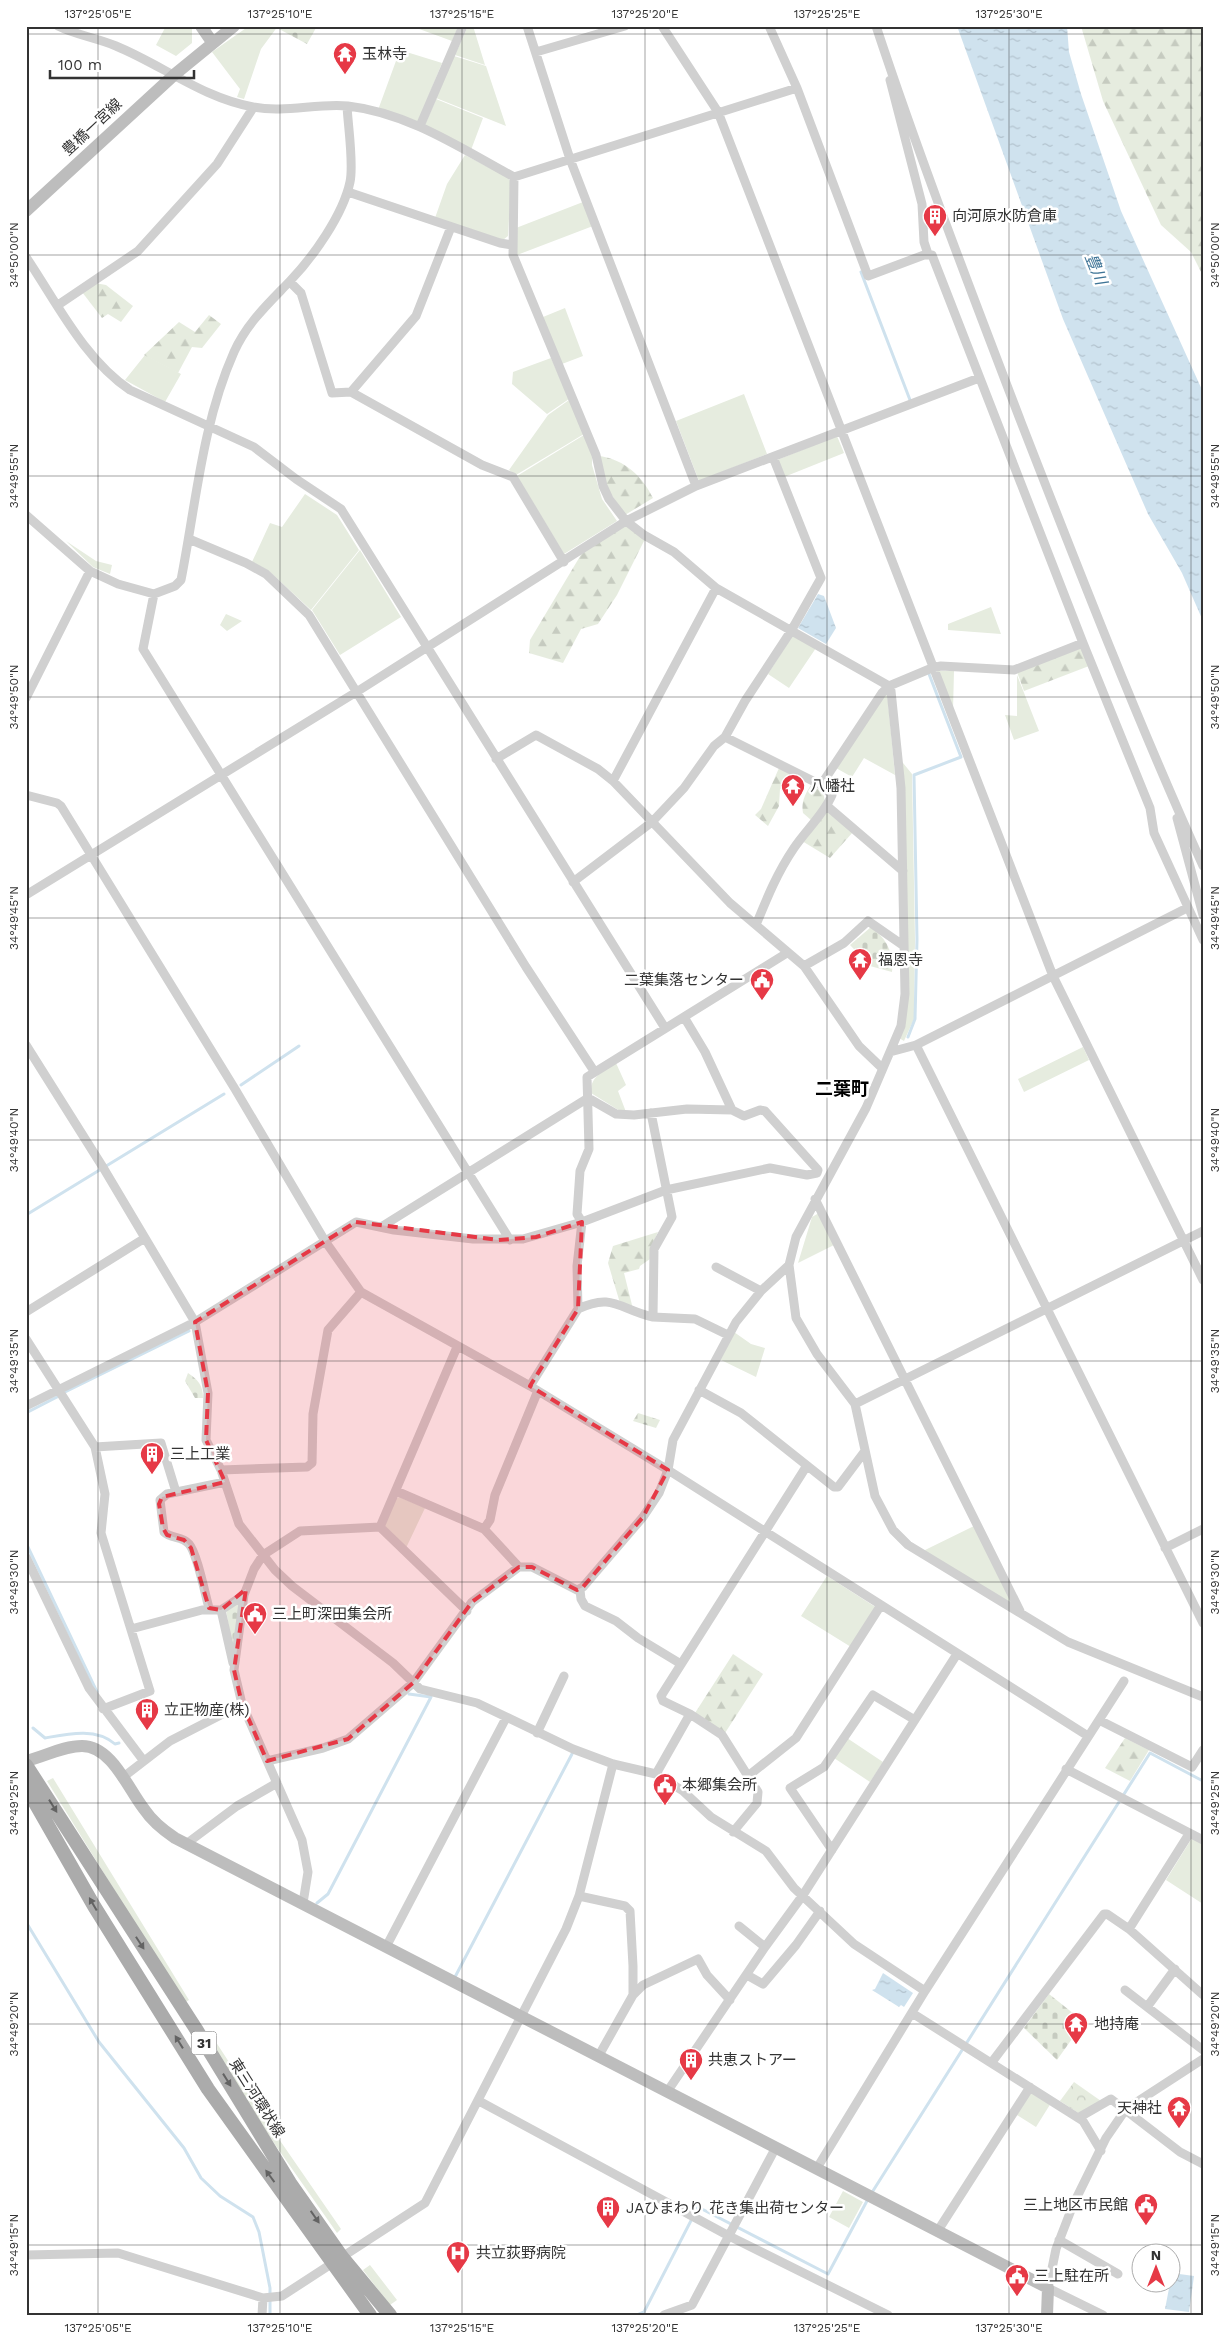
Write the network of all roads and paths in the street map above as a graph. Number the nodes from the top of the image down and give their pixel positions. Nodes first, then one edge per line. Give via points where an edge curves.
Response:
1 (58, 26) edge
2 (201, 26) edge
3 (234, 26) edge
4 (463, 26) edge
5 (527, 26) edge
6 (625, 26) edge
7 (662, 26) edge
8 (769, 26) edge
9 (876, 26) edge
10 (212, 42) junction
11 (536, 52) junction
12 (889, 65) junction
13 (174, 75) junction
14 (797, 88) junction
15 (347, 106) junction
16 (253, 108) junction
17 (718, 112) junction
18 (420, 126) junction
19 (570, 159) junction
20 (514, 177) junction
21 (348, 192) junction
22 (26, 211) edge
23 (451, 227) junction
24 (512, 245) junction
25 (928, 254) junction
26 (26, 257) edge
27 (290, 282) junction
28 (58, 305) junction
29 (979, 378) junction
30 (351, 392) junction
31 (209, 427) junction
32 (840, 431) junction
33 (773, 457) junction
34 (696, 486) junction
35 (26, 515) edge
36 (626, 521) junction
37 (189, 539) junction
38 (564, 562) junction
39 (90, 570) junction
40 (716, 588) junction
41 (154, 594) junction
42 (791, 631) junction
43 (1083, 643) junction
44 (427, 647) junction
45 (932, 668) junction
46 (889, 686) junction
47 (358, 692) junction
48 (26, 698) edge
49 (725, 737) junction
50 (496, 759) junction
51 (221, 775) junction
52 (613, 781) junction
53 (821, 785) junction
54 (26, 795) edge
55 (828, 806) junction
56 (1176, 810) junction
57 (652, 822) junction
58 (91, 856) junction
59 (1203, 866) edge
60 (902, 871) junction
61 (573, 882) junction
62 (26, 895) edge
63 (1187, 908) junction
64 (1203, 915) edge
65 (756, 925) junction
66 (1203, 940) edge
67 (904, 946) junction
68 (787, 953) junction
69 (804, 966) junction
70 (1053, 976) junction
71 (684, 1017) junction
72 (665, 1028) junction
73 (26, 1045) edge
74 (916, 1045) junction
75 (890, 1052) junction
76 (882, 1068) junction
77 (594, 1071) junction
78 (588, 1098) junction
79 (732, 1110) junction
80 (651, 1113) junction
81 (469, 1172) junction
82 (666, 1190) junction
83 (816, 1199) junction
84 (582, 1222) junction
85 (381, 1227) junction
86 (1203, 1231) edge
87 (145, 1238) junction
88 (510, 1240) junction
89 (1184, 1241) junction
90 (324, 1242) junction
91 (789, 1265) junction
92 (716, 1267) dead end
93 (1203, 1280) edge
94 (761, 1291) junction
95 (361, 1292) junction
96 (578, 1309) junction
97 (1046, 1309) junction
98 (26, 1312) edge
99 (653, 1317) junction
100 (195, 1322) junction
101 (728, 1335) junction
102 (26, 1339) edge
103 (457, 1347) junction
104 (905, 1380) junction
105 (58, 1390) junction
106 (533, 1390) junction
107 (699, 1390) junction
108 (855, 1404) junction
109 (26, 1406) edge
110 (95, 1447) junction
111 (865, 1451) junction
112 (806, 1466) junction
113 (221, 1470) junction
114 (668, 1470) junction
115 (224, 1482) junction
116 (396, 1491) junction
117 (176, 1492) junction
118 (380, 1527) junction
119 (1203, 1528) edge
120 (484, 1529) junction
121 (765, 1532) junction
122 (1165, 1548) junction
123 (263, 1554) junction
124 (26, 1558) edge
125 (519, 1567) junction
126 (580, 1590) junction
127 (244, 1595) junction
128 (881, 1606) junction
129 (209, 1608) junction
130 (221, 1610) junction
131 (467, 1611) junction
132 (1021, 1613) junction
133 (1203, 1623) edge
134 (131, 1629) junction
135 (958, 1654) junction
136 (681, 1664) junction
137 (234, 1670) junction
138 (564, 1676) dead end
139 (1124, 1681) dead end
140 (413, 1683) junction
141 (1203, 1697) edge
142 (242, 1704) junction
143 (103, 1709) junction
144 (690, 1714) junction
145 (506, 1718) junction
146 (915, 1720) junction
147 (1099, 1720) junction
148 (537, 1733) junction
149 (1088, 1736) junction
150 (1203, 1750) edge
151 (143, 1760) junction
152 (267, 1761) junction
153 (26, 1762) edge
154 (613, 1764) junction
155 (26, 1765) edge
156 (1066, 1769) junction
157 (656, 1774) junction
158 (748, 1776) junction
159 (122, 1778) junction
160 (277, 1783) junction
161 (26, 1787) edge
162 (733, 1832) junction
163 (1189, 1834) junction
164 (1203, 1840) edge
165 (186, 1844) junction
166 (832, 1850) junction
167 (579, 1896) junction
168 (803, 1896) junction
169 (303, 1903) junction
170 (820, 1911) junction
171 (739, 1926) dead end
172 (1129, 1928) junction
173 (386, 1947) junction
174 (765, 1947) junction
175 (1175, 1969) junction
176 (747, 1974) junction
177 (1125, 1990) dead end
178 (924, 1991) junction
179 (632, 1995) junction
180 (1203, 1995) edge
181 (730, 2000) junction
182 (1147, 2007) junction
183 (912, 2013) junction
184 (519, 2016) junction
185 (1203, 2050) edge
186 (598, 2057) junction
187 (1203, 2060) edge
188 (992, 2062) junction
189 (1030, 2087) junction
190 (667, 2092) junction
191 (479, 2101) junction
192 (1126, 2109) junction
193 (1078, 2118) junction
194 (775, 2149) junction
195 (1101, 2151) junction
196 (1203, 2164) edge
197 (817, 2168) junction
198 (937, 2232) junction
199 (729, 2236) junction
200 (1059, 2240) junction
201 (26, 2255) edge
202 (337, 2260) junction
203 (1118, 2274) dead end
204 (1048, 2288) junction
205 (263, 2298) junction
206 (262, 2315) edge
207 (370, 2315) edge
208 (390, 2315) edge
209 (664, 2315) edge
210 (888, 2315) edge
211 (1047, 2315) edge
212 (1103, 2315) edge

1 - 13 street via 115,45
2 - 10 street
3 - 10 street, 豊橋一宮線
4 - 18 street
5 - 11 street
6 - 11 street
7 - 17 street
8 - 14 street
9 - 12 street
10 - 13 street, 豊橋一宮線
11 - 19 street
12 - 25 street via 891,87 924,212 924,242
12 - 56 street via 1086,591
13 - 16 street via 198,89
13 - 22 street, 豊橋一宮線
14 - 17 street
14 - 25 street via 868,276
15 - 16 street
15 - 18 street
15 - 21 street via 351,180
16 - 28 street via 217,164 138,251
17 - 19 street
17 - 32 street
18 - 20 street
19 - 20 street
19 - 34 street
20 - 24 street
21 - 23 street
21 - 27 street via 311,258
23 - 24 street
23 - 30 street via 416,316
24 - 36 street via 513,255 596,455 603,486
25 - 29 street via 932,255
26 - 28 street
27 - 30 street via 302,293 332,393
27 - 31 street via 266,304 234,351
28 - 31 street via 93,358 120,383
29 - 32 street
29 - 43 street
30 - 38 street via 482,465 513,477
31 - 37 street
31 - 44 street via 266,455 296,480 342,509
32 - 33 street
32 - 45 street
33 - 34 street
33 - 42 street via 821,578
34 - 36 street
35 - 39 street
36 - 38 street
36 - 40 street via 674,552
37 - 41 street via 181,580 175,586
37 - 47 street via 266,574 310,615
38 - 44 street
39 - 41 street via 118,584
39 - 48 street
40 - 42 street
40 - 52 street
41 - 51 street via 142,649
42 - 46 street
42 - 49 street
43 - 45 street via 1014,670
43 - 63 street via 1150,808 1154,833
44 - 47 street
44 - 50 street
45 - 46 street
45 - 70 street
46 - 53 street
46 - 60 street via 902,788
47 - 51 street
47 - 77 street via 526,967
49 - 53 street
49 - 57 street
50 - 52 street via 536,735 598,769
50 - 61 street
51 - 58 street
51 - 81 street
52 - 57 street
53 - 55 street via 832,795
54 - 58 street via 57,802
55 - 60 street
55 - 65 street via 794,848 775,879
56 - 59 street
56 - 64 street via 1178,829
57 - 61 street
57 - 65 street via 730,903
58 - 62 street
58 - 90 street via 235,1089
60 - 67 street
61 - 72 street
63 - 66 street
63 - 70 street
65 - 68 street
67 - 69 street via 868,921 844,943
67 - 75 street via 905,994 901,1026
68 - 69 street
68 - 71 street
69 - 76 street via 859,1046
70 - 74 street
70 - 89 street
71 - 72 street
71 - 79 street via 705,1052
72 - 77 street
73 - 87 street
74 - 75 street
74 - 97 street
75 - 76 street
76 - 83 street via 866,1108
77 - 78 street via 587,1077
78 - 80 street via 616,1114
78 - 81 street
78 - 84 street via 589,1148 580,1171 577,1214
79 - 80 street via 687,1109
79 - 82 street via 744,1116 765,1111 818,1170 817,1173 807,1175 770,1168
80 - 82 street
81 - 85 street
81 - 88 street
82 - 84 street
82 - 99 street via 672,1217 654,1249
83 - 91 street via 796,1237
83 - 104 street
84 - 88 street via 536,1237
84 - 96 street via 577,1266
85 - 88 street via 473,1239
85 - 90 street via 356,1222
86 - 89 street
87 - 98 street
87 - 100 street
89 - 93 street
89 - 97 street
90 - 95 street
90 - 100 street
91 - 94 street
91 - 108 street via 796,1318 817,1354
92 - 94 street
94 - 101 street
95 - 103 street
95 - 113 street via 328,1330 313,1414 312,1463 307,1467
96 - 99 street via 603,1301
96 - 106 street
97 - 104 street
97 - 122 street
99 - 101 street via 695,1319
100 - 105 street
100 - 113 street via 208,1393 206,1440
101 - 107 street
102 - 105 street
103 - 106 street
103 - 116 street
104 - 108 street
104 - 132 street
105 - 109 street
105 - 110 street
106 - 114 street
106 - 120 street via 495,1495 490,1520
107 - 112 street via 740,1413
107 - 114 street via 673,1440
108 - 111 street
110 - 117 street via 161,1443
110 - 134 street via 105,1494 102,1533
111 - 112 street via 838,1487
111 - 132 street via 875,1496 892,1530 908,1545
112 - 121 street
113 - 115 street
114 - 121 street
114 - 126 street via 660,1493 644,1518
115 - 117 street
115 - 123 street via 239,1524
116 - 118 street
116 - 120 street
117 - 129 street via 160,1500 164,1532 184,1540 191,1548
118 - 123 street via 300,1531
118 - 131 street
119 - 122 street
120 - 125 street
121 - 128 street
121 - 136 street
122 - 133 street
123 - 127 street
123 - 140 street via 292,1586 393,1663
124 - 143 street via 89,1688
125 - 126 street via 532,1567
125 - 131 street via 481,1593
126 - 136 street via 584,1606 616,1621
127 - 130 street
127 - 137 street
128 - 135 street
128 - 158 street via 796,1738
129 - 130 street
129 - 134 street
130 - 137 street
131 - 140 street
132 - 141 street via 1068,1642
134 - 143 street via 150,1691
135 - 146 street
135 - 149 street
136 - 144 street via 661,1696 663,1701
137 - 142 street
138 - 148 street
139 - 147 street
140 - 145 street via 420,1688 476,1703
140 - 152 street via 348,1738 323,1748
142 - 151 street via 185,1733
142 - 152 street
143 - 151 street
144 - 157 street
144 - 158 street via 722,1736
145 - 148 street
145 - 173 street
146 - 166 street
146 - 166 street via 873,1695 824,1767 790,1788
147 - 149 street
147 - 150 street via 1192,1767
148 - 154 street
149 - 156 street
151 - 159 street
152 - 160 street
153 - 159 street via 67,1748 92,1747 106,1756
154 - 157 street
154 - 167 street
155 -> 202 main road, 東三河環状線 / 31 via 196,2029
156 - 163 street
156 - 178 street
157 - 162 street via 683,1791 711,1818
158 - 162 street via 759,1797 752,1811
159 - 165 street via 153,1820
160 - 165 street via 237,1806
160 - 169 street via 305,1850 308,1872
202 -> 161 main road, 東三河環状線 / 31 via 208,2089 94,1906
162 - 168 street via 766,1851
163 - 164 street
163 - 172 street
165 - 169 street
166 - 168 street
167 - 179 street via 628,1908
167 - 184 street via 566,1929
168 - 170 street
168 - 174 street
169 - 173 street
170 - 176 street via 763,1984
170 - 178 street via 854,1944
171 - 174 street
172 - 175 street
172 - 188 street via 1104,1914
173 - 184 street
174 - 176 street
175 - 180 street
175 - 182 street
176 - 181 street
177 - 182 street
178 - 183 street
179 - 181 street via 643,1985 698,1959 707,1975
179 - 186 street
181 - 190 street
182 - 185 street
183 - 188 street
183 - 197 street
184 - 186 street
184 - 191 street
186 - 190 street
187 - 192 street
188 - 189 street
189 - 193 street
189 - 198 street
190 - 194 street
191 - 199 street
191 - 202 street via 424,2203
192 - 193 street via 1107,2099
192 - 195 street
192 - 196 street via 1180,2152
193 - 195 street
194 - 197 street
194 - 199 street
195 - 200 street
197 - 198 street
198 - 204 street
199 - 209 street via 692,2305
199 - 210 street
200 - 203 street
200 - 204 street
201 - 205 street via 118,2253
202 - 205 street via 282,2296
202 - 207 main road, 東三河環状線 / 31
202 - 208 main road, 東三河環状線 / 31
204 - 211 street
204 - 212 street
205 - 206 street

